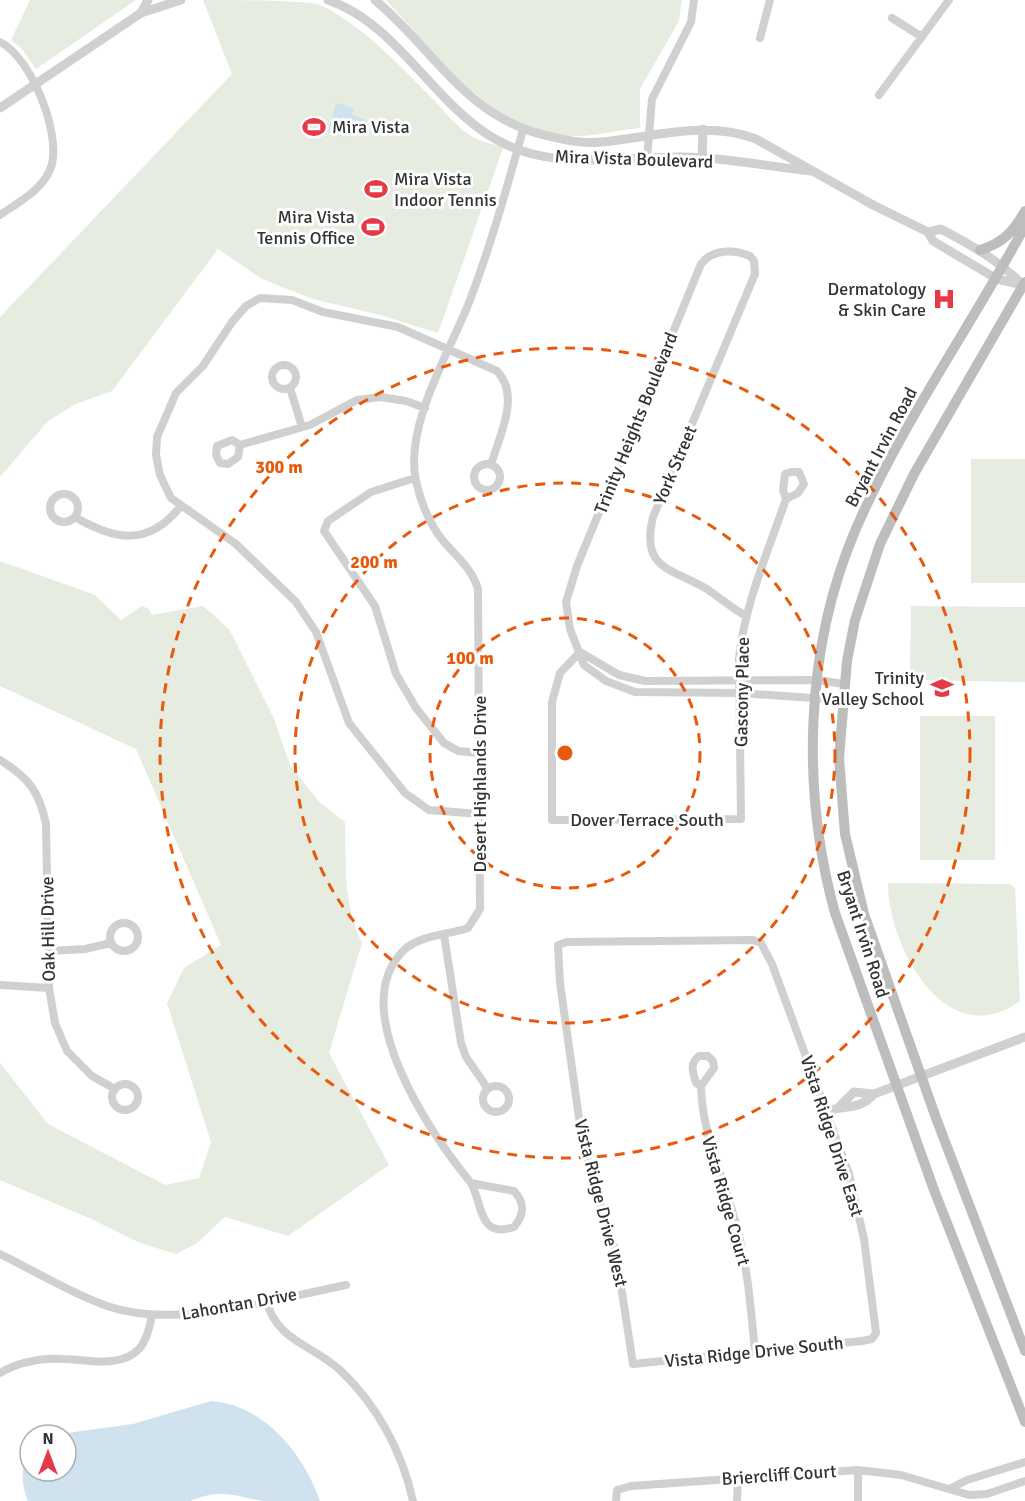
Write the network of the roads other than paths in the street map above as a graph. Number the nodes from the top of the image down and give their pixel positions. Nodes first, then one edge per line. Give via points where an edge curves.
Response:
1 (148, 0) edge
2 (181, 0) edge
3 (328, 0) edge
4 (375, 0) edge
5 (694, 0) edge
6 (771, 0) edge
7 (949, 0) edge
8 (141, 13) junction
9 (892, 18) dead end
10 (922, 37) junction
11 (760, 38) dead end
12 (0, 42) edge
13 (34, 86) junction
14 (879, 95) dead end
15 (0, 108) edge
16 (703, 129) junction
17 (523, 130) junction
18 (648, 135) junction
19 (518, 149) junction
20 (647, 158) junction
21 (702, 159) junction
22 (816, 172) junction
23 (1025, 211) edge
24 (0, 215) edge
25 (1025, 226) edge
26 (928, 232) junction
27 (980, 250) junction
28 (1004, 266) junction
29 (755, 274) joint
30 (997, 279) junction
31 (1024, 283) edge
32 (447, 349) junction
33 (290, 388) dead end
34 (425, 408) junction
35 (302, 427) junction
36 (240, 445) dead end
37 (491, 465) dead end
38 (415, 478) junction
39 (786, 500) dead end
40 (180, 507) junction
41 (75, 517) dead end
42 (746, 616) junction
43 (580, 652) junction
44 (817, 680) junction
45 (740, 681) junction
46 (844, 684) junction
47 (740, 693) junction
48 (816, 696) junction
49 (842, 700) junction
50 (480, 753) junction
51 (0, 760) edge
52 (480, 814) junction
53 (741, 819) joint
54 (444, 935) junction
55 (111, 943) dead end
56 (761, 943) joint
57 (49, 951) junction
58 (0, 985) edge
59 (49, 988) junction
60 (1025, 1037) edge
61 (922, 1075) junction
62 (701, 1086) dead end
63 (896, 1086) junction
64 (115, 1089) dead end
65 (488, 1089) dead end
66 (874, 1094) junction
67 (840, 1106) junction
68 (827, 1111) junction
69 (471, 1183) junction
70 (0, 1254) edge
71 (346, 1285) dead end
72 (266, 1300) junction
73 (152, 1315) junction
74 (875, 1337) joint
75 (1025, 1351) edge
76 (755, 1352) junction
77 (633, 1364) joint
78 (0, 1373) edge
79 (1025, 1422) edge
80 (1025, 1462) edge
81 (858, 1470) junction
82 (990, 1474) junction
83 (738, 1478) junction
84 (1025, 1481) edge
85 (951, 1488) junction
86 (996, 1490) junction
87 (412, 1501) edge
88 (616, 1501) edge
89 (737, 1501) edge
90 (858, 1501) edge

1 - 8 street
2 - 8 street
3 - 19 street, Mira Vista Boulevard via 369,21 454,109 489,135
4 - 17 street, Mira Vista Boulevard via 461,89 489,113
5 - 18 street via 691,22 652,99
6 - 11 street
7 - 10 street
8 - 13 street
9 - 10 street
10 - 14 street
12 - 13 street via 21,58
13 - 15 street
13 - 24 street via 50,123 52,164 27,197
16 - 18 street, Mira Vista Boulevard
16 - 21 street
16 - 22 street, Mira Vista Boulevard via 723,129 748,136
17 - 18 street, Mira Vista Boulevard via 573,143
17 - 19 street, Desert Highlands Drive
18 - 20 street
19 - 20 street, Mira Vista Boulevard via 576,160
19 - 32 street, Desert Highlands Drive via 470,300
20 - 21 street, Mira Vista Boulevard
21 - 22 street, Mira Vista Boulevard
22 - 26 street, Mira Vista Boulevard via 873,206
23 - 27 main road via 1013,233
25 - 28 main road, Bryant Irvin Road
26 - 27 street, Mira Vista Boulevard via 941,229
26 - 30 street, Mira Vista Boulevard via 933,241
27 - 28 street, Mira Vista Boulevard
28 - 30 main road, Bryant Irvin Road
28 - 31 street, Mira Vista Boulevard
29 - 42 street, York Street via 653,517 650,539 665,570 707,590
29 - 43 street, Trinity Heights Boulevard via 754,261 743,253 713,253 701,264 568,589 567,616
30 - 31 street, Mira Vista Boulevard
30 - 44 main road, Bryant Irvin Road via 891,457 855,531 837,586
31 - 46 main road, Bryant Irvin Road via 892,515 855,620
32 - 34 street, Desert Highlands Drive
32 - 37 street via 490,366 506,382 507,407
32 - 40 street via 398,327 323,312 292,300 260,298 246,306 203,366 176,393 157,437 160,475
33 - 35 street
34 - 35 street via 394,399 369,398
34 - 38 street, Desert Highlands Drive via 413,446
35 - 36 street
38 - 50 street, Desert Highlands Drive via 430,522 471,571 478,590
38 - 50 street via 371,492 328,521 324,531 375,606 396,674 416,708 444,743 458,751
39 - 42 street, Gascony Place
40 - 41 street via 158,527 128,536 99,531
40 - 52 street via 236,544 296,602 316,632 349,723 405,793 429,810
42 - 45 street, Gascony Place via 739,658
43 - 45 street via 633,679
43 - 47 street, Trinity Heights Boulevard via 584,665 596,674 635,692
43 - 53 street, Dover Terrace South via 560,673 552,702 552,820
44 - 45 street
44 - 46 street
44 - 48 main road, Bryant Irvin Road
45 - 47 street, Gascony Place
46 - 49 main road, Bryant Irvin Road
47 - 48 street, Trinity Heights Boulevard
47 - 53 street, Gascony Place
48 - 49 street, Trinity Heights Boulevard
48 - 63 main road, Bryant Irvin Road via 815,792 826,879
49 - 61 main road, Bryant Irvin Road via 841,794 852,872
50 - 52 street, Desert Highlands Drive
51 - 57 street, Oak Hill Drive via 27,779 42,805 46,824
52 - 54 street, Desert Highlands Drive via 480,909 468,928
54 - 65 street via 461,1043
54 - 69 street, Desert Highlands Drive via 417,941 395,962 384,1012 397,1061 425,1120
55 - 57 street
56 - 68 street, Vista Ridge Drive East
56 - 77 street, Vista Ridge Drive West via 753,940 558,945 573,1081 591,1174 616,1253
57 - 59 street, Oak Hill Drive
58 - 59 street
59 - 64 street, Oak Hill Drive via 55,1023 67,1051 92,1076
60 - 61 street
61 - 63 street
61 - 75 main road, Bryant Irvin Road
62 - 76 street, Vista Ridge Court via 707,1135 742,1250
63 - 66 street
63 - 79 main road, Bryant Irvin Road
66 - 67 street via 860,1106
66 - 67 street via 854,1092
67 - 68 street
68 - 74 street, Vista Ridge Drive East via 859,1211
69 - 69 street, Desert Highlands Drive via 514,1191 521,1199 523,1211 514,1227 493,1228 484,1221 479,1197
70 - 73 street, Lahontan Drive via 107,1306
71 - 72 street, Lahontan Drive
72 - 73 street, Lahontan Drive via 217,1311
72 - 87 street via 271,1317 284,1332 338,1368 378,1413
73 - 78 street via 139,1349 123,1360 37,1360
74 - 76 street, Vista Ridge Drive South
76 - 77 street, Vista Ridge Drive South
80 - 82 street
81 - 83 street, Briercliff Court
81 - 85 street, Briercliff Court via 901,1475
81 - 90 street
82 - 85 street
82 - 86 street
83 - 88 street, Briercliff Court via 631,1486 617,1490
83 - 89 street
84 - 86 street, Briercliff Court
85 - 86 street, Briercliff Court via 969,1495

